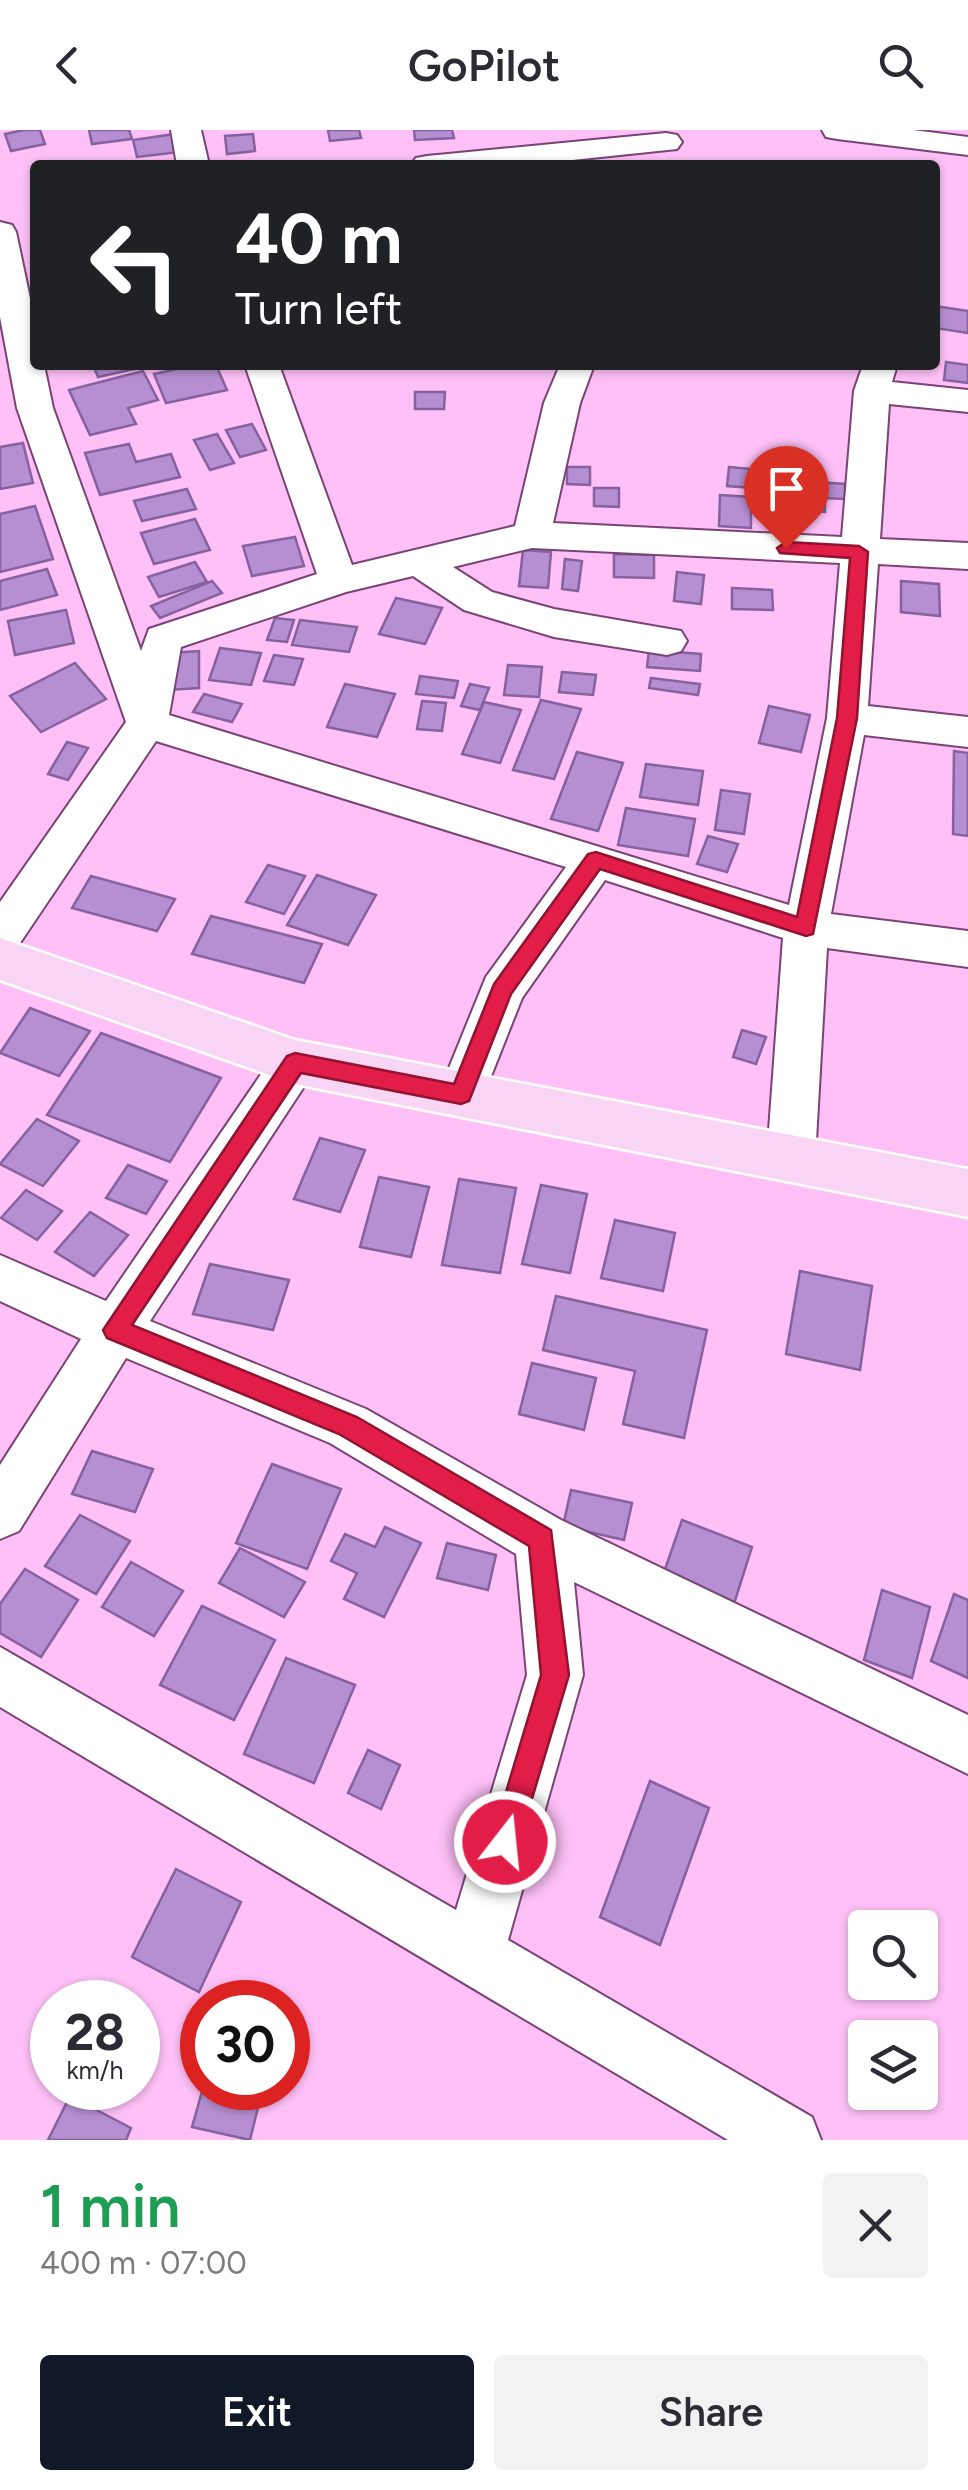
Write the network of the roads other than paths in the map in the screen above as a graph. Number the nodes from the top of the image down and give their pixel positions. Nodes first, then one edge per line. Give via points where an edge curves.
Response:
1 (186, 130) edge
2 (838, 130) edge
3 (665, 146) edge
4 (948, 147) edge
5 (192, 160) edge
6 (490, 160) edge
7 (0, 232) edge
8 (264, 370) edge
9 (575, 370) edge
10 (876, 378) edge
11 (968, 401) edge
12 (532, 535) junction
13 (859, 552) junction
14 (968, 556) edge
15 (419, 562) junction
16 (339, 581) junction
17 (667, 641) dead end
18 (847, 718) junction
19 (146, 723) junction
20 (968, 732) edge
21 (596, 860) junction
22 (806, 928) junction
23 (0, 937) edge
24 (968, 949) edge
25 (0, 958) edge
26 (295, 1062) junction
27 (461, 1094) junction
28 (791, 1158) junction
29 (968, 1193) edge
30 (0, 1277) edge
31 (116, 1330) junction
32 (0, 1513) edge
33 (542, 1538) junction
34 (0, 1674) edge
35 (968, 1745) edge
36 (474, 1953) junction
37 (789, 2140) edge

1 - 5 street
2 - 4 street
3 - 6 street
7 - 19 street via 35,408
8 - 16 street
9 - 12 street
10 - 11 street
10 - 13 street
12 - 13 street
12 - 15 street
13 - 14 street
13 - 18 street
15 - 16 street
15 - 17 street via 478,601 554,624
16 - 19 street via 163,639
18 - 20 street
18 - 22 street
19 - 21 street
19 - 23 street
21 - 22 street
21 - 27 street via 502,990
22 - 24 street
22 - 28 street
25 - 26 main road
26 - 27 main road
26 - 31 street
27 - 28 main road
28 - 29 main road
30 - 31 street
31 - 32 street
31 - 33 street via 348,1426
33 - 35 street
33 - 36 street via 555,1675
34 - 36 street
36 - 37 street

